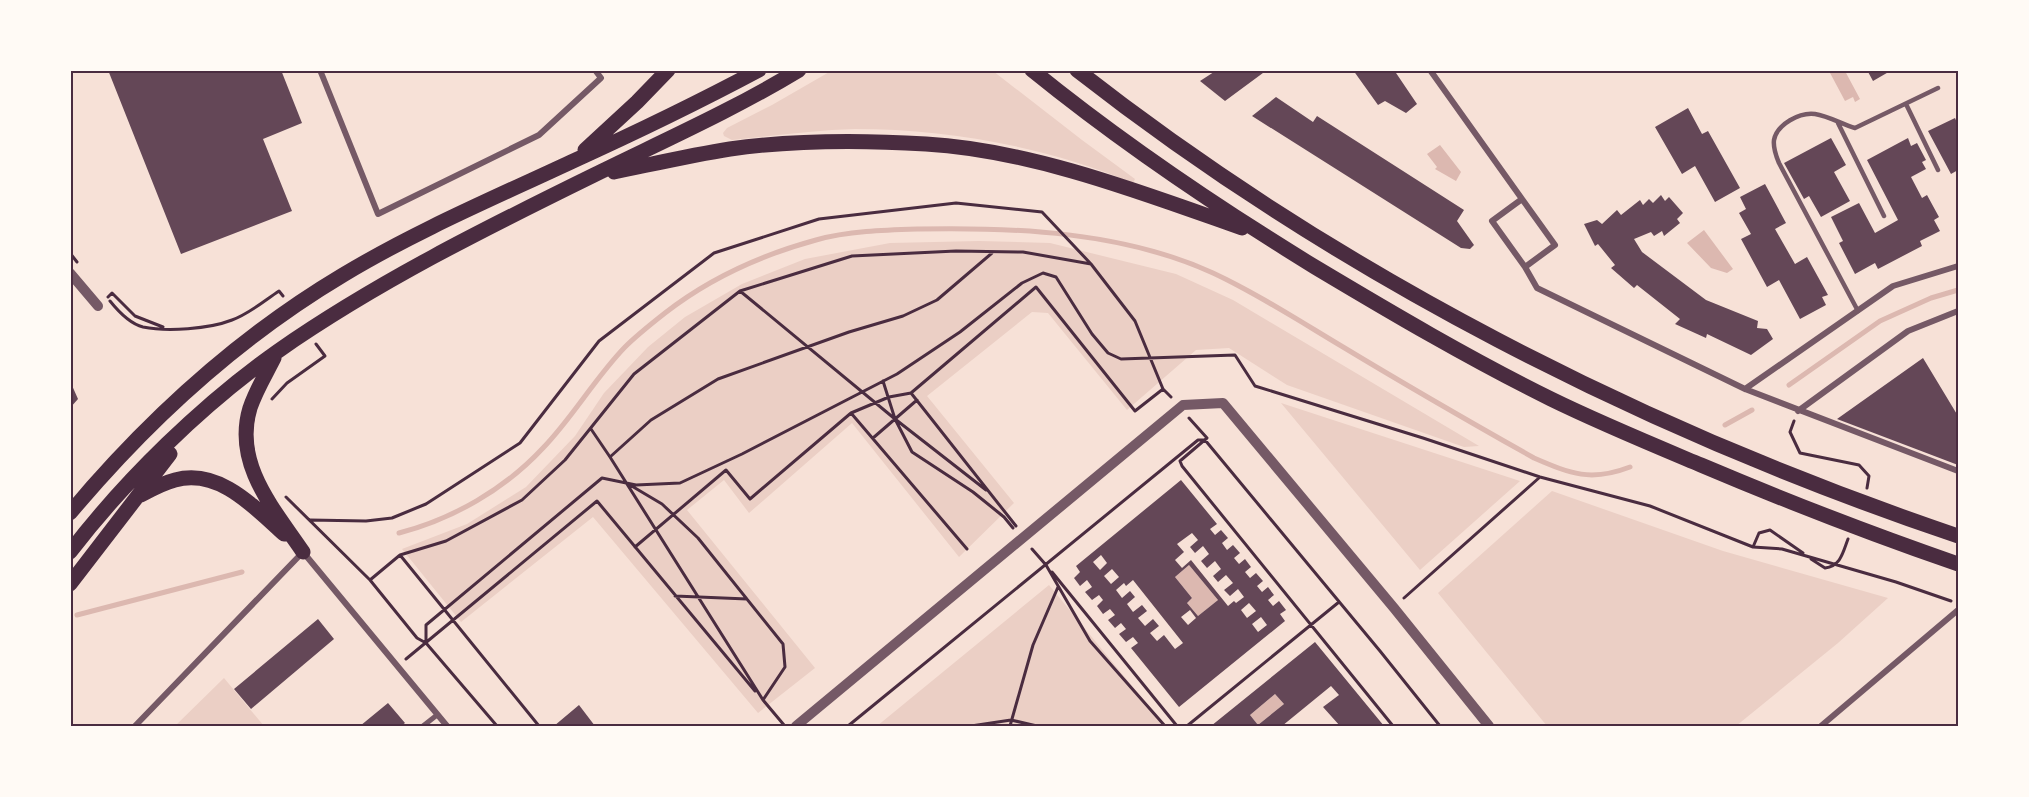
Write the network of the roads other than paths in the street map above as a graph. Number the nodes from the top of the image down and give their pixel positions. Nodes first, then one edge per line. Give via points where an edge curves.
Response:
1 (320, 70) edge
2 (595, 70) edge
3 (668, 70) edge
4 (759, 70) edge
5 (800, 70) edge
6 (1032, 70) edge
7 (1077, 70) edge
8 (1430, 70) edge
9 (1938, 88) dead end
10 (1906, 104) junction
11 (1838, 123) junction
12 (572, 162) junction
13 (1938, 170) dead end
14 (592, 176) junction
15 (1522, 199) junction
16 (1884, 216) dead end
17 (1264, 236) junction
18 (1959, 266) edge
19 (1525, 267) junction
20 (70, 273) edge
21 (98, 306) road end
22 (1959, 310) edge
23 (1858, 311) junction
24 (278, 352) junction
25 (1745, 390) junction
26 (1798, 411) junction
27 (199, 415) junction
28 (1959, 471) edge
29 (102, 475) junction
30 (139, 496) junction
31 (70, 500) edge
32 (70, 513) edge
33 (1959, 536) edge
34 (70, 552) edge
35 (303, 552) junction
36 (1959, 564) edge
37 (70, 584) edge
38 (1959, 610) edge
39 (437, 715) junction
40 (135, 726) edge
41 (423, 726) edge
42 (447, 726) edge
43 (796, 726) edge
44 (1489, 726) edge
45 (1821, 726) edge

1 - 2 street via 378,214 539,135 601,78
3 - 12 highway
4 - 12 highway
5 - 14 highway
6 - 17 highway via 1163,170
7 - 33 highway via 1169,139 1323,240 1483,332 1710,441 1839,494
8 - 15 street
9 - 10 lane
10 - 11 lane via 1855,128
10 - 13 lane
11 - 16 lane
11 - 23 lane via 1818,114 1799,116 1778,130 1774,148
12 - 29 highway via 432,226 304,300 183,394
14 - 17 highway via 731,149 858,141 928,144 1053,167 1127,188
14 - 24 highway via 385,283
15 - 19 street via 1555,245
15 - 19 street via 1492,221
17 - 36 highway via 1413,324 1552,399 1774,496
18 - 23 street via 1893,286
19 - 25 street via 1538,288
20 - 21 street
22 - 26 street via 1908,332
23 - 25 street
24 - 27 highway
24 - 35 highway via 250,409 247,453 255,479
25 - 26 street
26 - 28 street
27 - 30 highway
27 - 34 highway via 134,479
29 - 31 highway
29 - 32 highway
30 - 35 highway via 175,480 214,481 254,506
30 - 37 highway
35 - 39 street
35 - 40 street
38 - 45 street
39 - 41 street
39 - 42 street
43 - 44 street via 1180,408 1223,403

